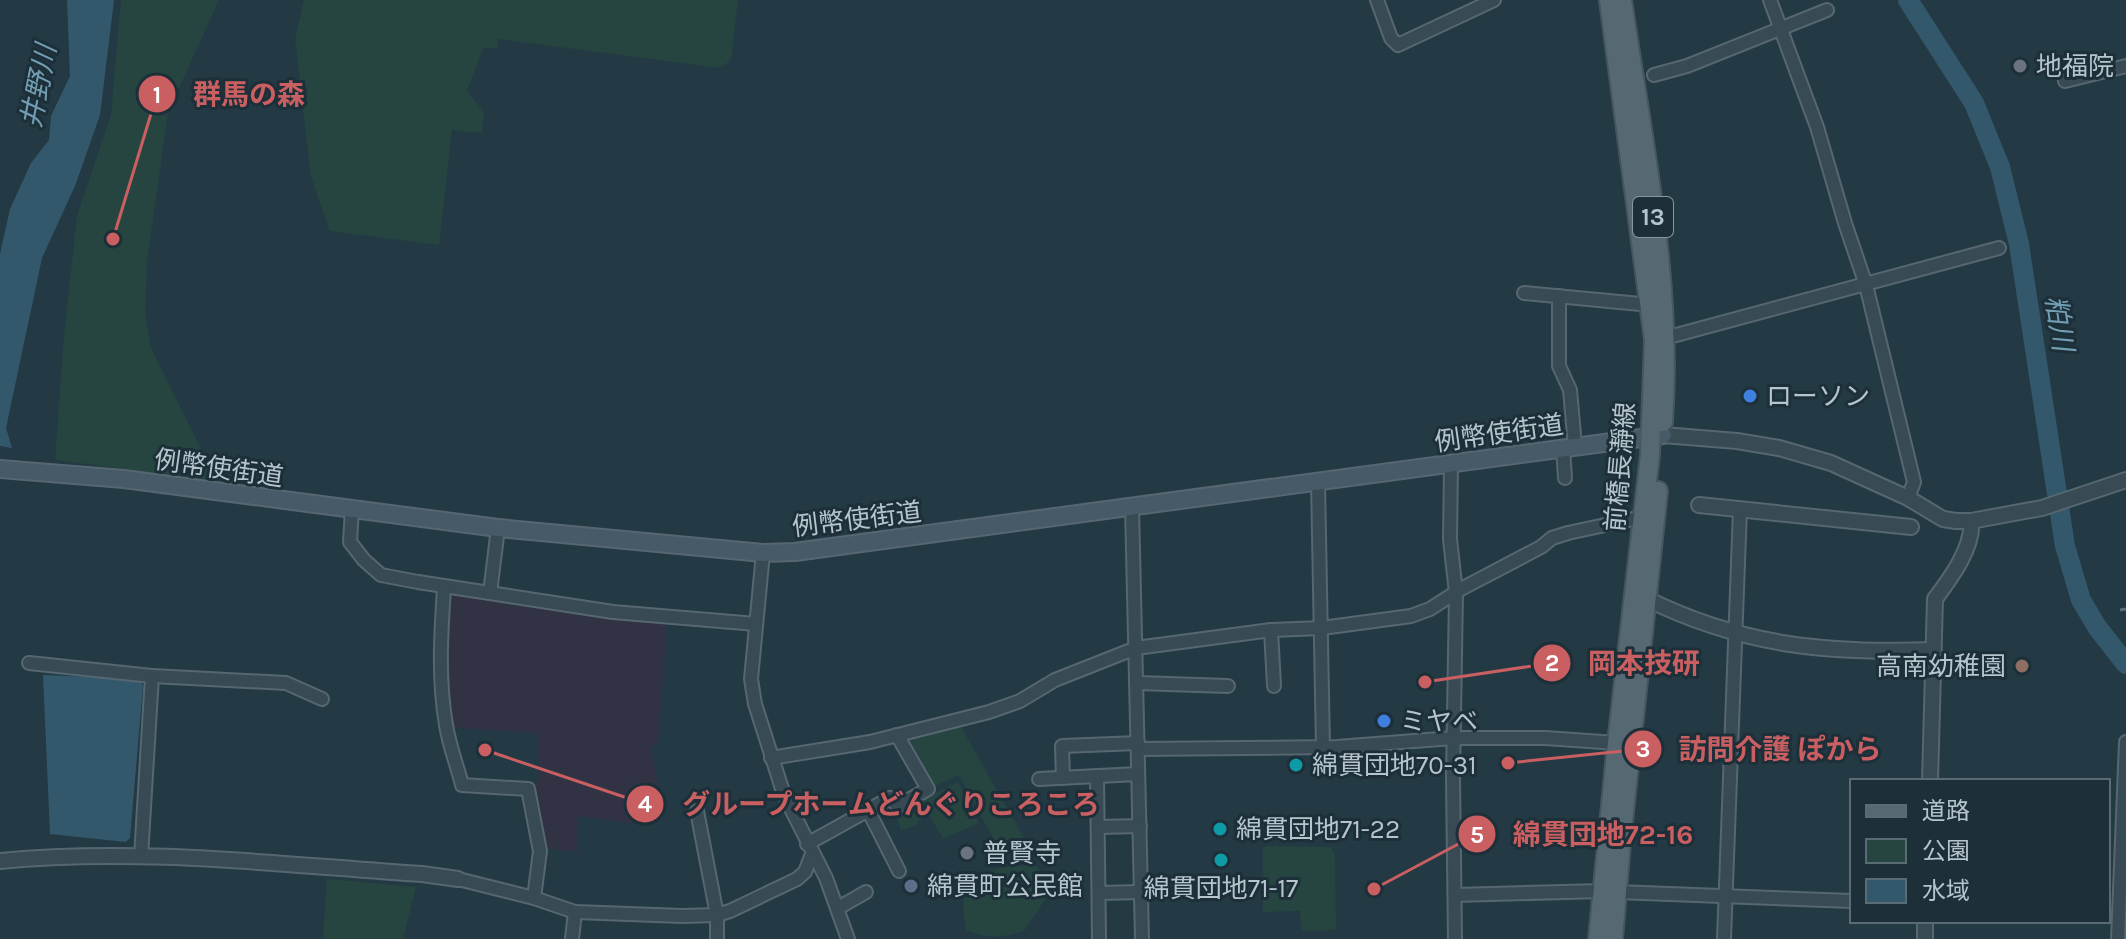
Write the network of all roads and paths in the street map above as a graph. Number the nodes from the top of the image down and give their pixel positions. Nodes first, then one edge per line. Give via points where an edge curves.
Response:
1 (1377, 0) edge
2 (1494, 0) edge
3 (1609, 0) edge
4 (1622, 0) edge
5 (1770, 0) edge
6 (1827, 10) dead end
7 (1780, 27) junction
8 (2126, 66) edge
9 (1654, 75) dead end
10 (2065, 81) dead end
11 (1999, 248) dead end
12 (1866, 285) junction
13 (1524, 293) dead end
14 (1559, 296) junction
15 (1651, 305) junction
16 (1665, 338) junction
17 (1657, 435) junction
18 (1569, 447) junction
19 (1451, 465) junction
20 (0, 469) edge
21 (1565, 478) dead end
22 (2126, 480) edge
23 (1318, 482) junction
24 (1908, 498) junction
25 (1699, 505) dead end
26 (1132, 507) junction
27 (352, 509) junction
28 (1740, 509) junction
29 (1971, 521) junction
30 (1642, 522) junction
31 (1911, 527) dead end
32 (498, 528) junction
33 (763, 553) junction
34 (444, 588) junction
35 (490, 593) junction
36 (1456, 593) junction
37 (1647, 599) junction
38 (756, 624) junction
39 (1322, 628) junction
40 (1271, 630) junction
41 (1736, 632) junction
42 (1136, 648) junction
43 (1934, 650) junction
44 (29, 663) dead end
45 (152, 676) junction
46 (1138, 683) junction
47 (1228, 686) dead end
48 (1274, 686) dead end
49 (322, 699) dead end
50 (897, 735) junction
51 (1453, 738) junction
52 (2126, 742) edge
53 (1617, 743) junction
54 (1138, 746) junction
55 (1323, 747) junction
56 (771, 758) junction
57 (1138, 774) junction
58 (1097, 776) junction
59 (1063, 778) junction
60 (1039, 779) dead end
61 (1930, 779) edge
62 (868, 810) junction
63 (697, 811) dead end
64 (1140, 826) junction
65 (1098, 827) junction
66 (810, 849) junction
67 (141, 857) junction
68 (0, 861) edge
69 (899, 871) dead end
70 (458, 879) joint
71 (866, 892) dead end
72 (1141, 892) junction
73 (1610, 892) junction
74 (1099, 893) junction
75 (1455, 895) junction
76 (1725, 896) junction
77 (534, 898) junction
78 (1850, 901) edge
79 (838, 908) junction
80 (2118, 911) edge
81 (575, 912) junction
82 (717, 915) junction
83 (572, 939) edge
84 (717, 939) edge
85 (848, 939) edge
86 (1099, 939) edge
87 (1142, 939) edge
88 (1455, 939) edge
89 (1598, 939) edge
90 (1613, 939) edge
91 (1724, 939) edge
92 (2118, 939) edge

1 - 2 street via 1398,45
3 - 15 main road, 前橋長瀞線 / 13
4 - 16 main road, 前橋長瀞線 / 13
5 - 7 street
6 - 7 street
7 - 9 street
7 - 12 street
8 - 10 street
11 - 12 street
12 - 16 street
12 - 24 street via 1914,482
13 - 14 street
14 - 15 street
14 - 18 street via 1559,366 1570,390
15 - 17 main road, 前橋長瀞線 / 13
16 - 17 main road, 前橋長瀞線 / 13
17 - 18 main road, 例幣使街道
17 - 24 street via 1779,448 1831,463
17 - 30 main road, 前橋長瀞線 / 13
17 - 37 main road, 前橋長瀞線 / 13
18 - 19 main road, 例幣使街道
18 - 21 street
19 - 23 main road, 例幣使街道
19 - 36 street
20 - 27 main road, 例幣使街道 via 124,479
22 - 29 street via 2069,501
23 - 26 main road, 例幣使街道
23 - 39 street
24 - 29 street via 1943,519
25 - 28 street
26 - 33 main road, 例幣使街道
26 - 42 street
27 - 32 main road, 例幣使街道
27 - 34 street via 350,542 381,575
28 - 31 street
28 - 41 street
29 - 43 street via 1973,533 1935,599
30 - 36 street via 1633,519 1552,538
30 - 53 main road, 前橋長瀞線 / 13
32 - 33 main road, 例幣使街道
32 - 35 street
33 - 38 street
34 - 35 street
34 - 77 street via 441,680 446,726 462,785 528,789 540,851
35 - 38 street via 613,612
36 - 39 street via 1411,616
36 - 51 street
37 - 41 street
37 - 73 main road, 前橋長瀞線 / 13
38 - 56 street via 751,679
39 - 40 street
39 - 55 street
40 - 42 street
40 - 48 street
41 - 43 street via 1830,651
41 - 76 street
42 - 46 street
42 - 50 street via 1055,680 1020,701
43 - 61 street
44 - 45 street
45 - 49 street via 286,683
45 - 67 street
46 - 47 street
46 - 54 street
50 - 56 street
50 - 62 street via 928,789 898,806 890,798
51 - 53 street
51 - 55 street
51 - 75 street
52 - 80 street
53 - 73 main road, 前橋長瀞線 / 13
54 - 55 street
54 - 57 street
54 - 59 street via 1062,746
56 - 66 street
57 - 58 street
57 - 64 street
58 - 59 street
58 - 65 street
59 - 60 street
62 - 66 street
62 - 69 street
63 - 82 street
64 - 65 street
64 - 72 street
65 - 74 street
66 - 79 street
66 - 82 street via 805,872 797,879
67 - 68 street via 58,855
67 - 70 street
70 - 77 street
71 - 79 street
72 - 74 street
72 - 87 street
73 - 75 street
73 - 76 street
73 - 89 main road, 前橋長瀞線 / 13
73 - 90 main road, 前橋長瀞線 / 13
74 - 86 street
75 - 88 street
76 - 78 street
76 - 91 street
77 - 81 street
79 - 85 street
80 - 92 street
81 - 82 street
81 - 83 street
82 - 84 street

